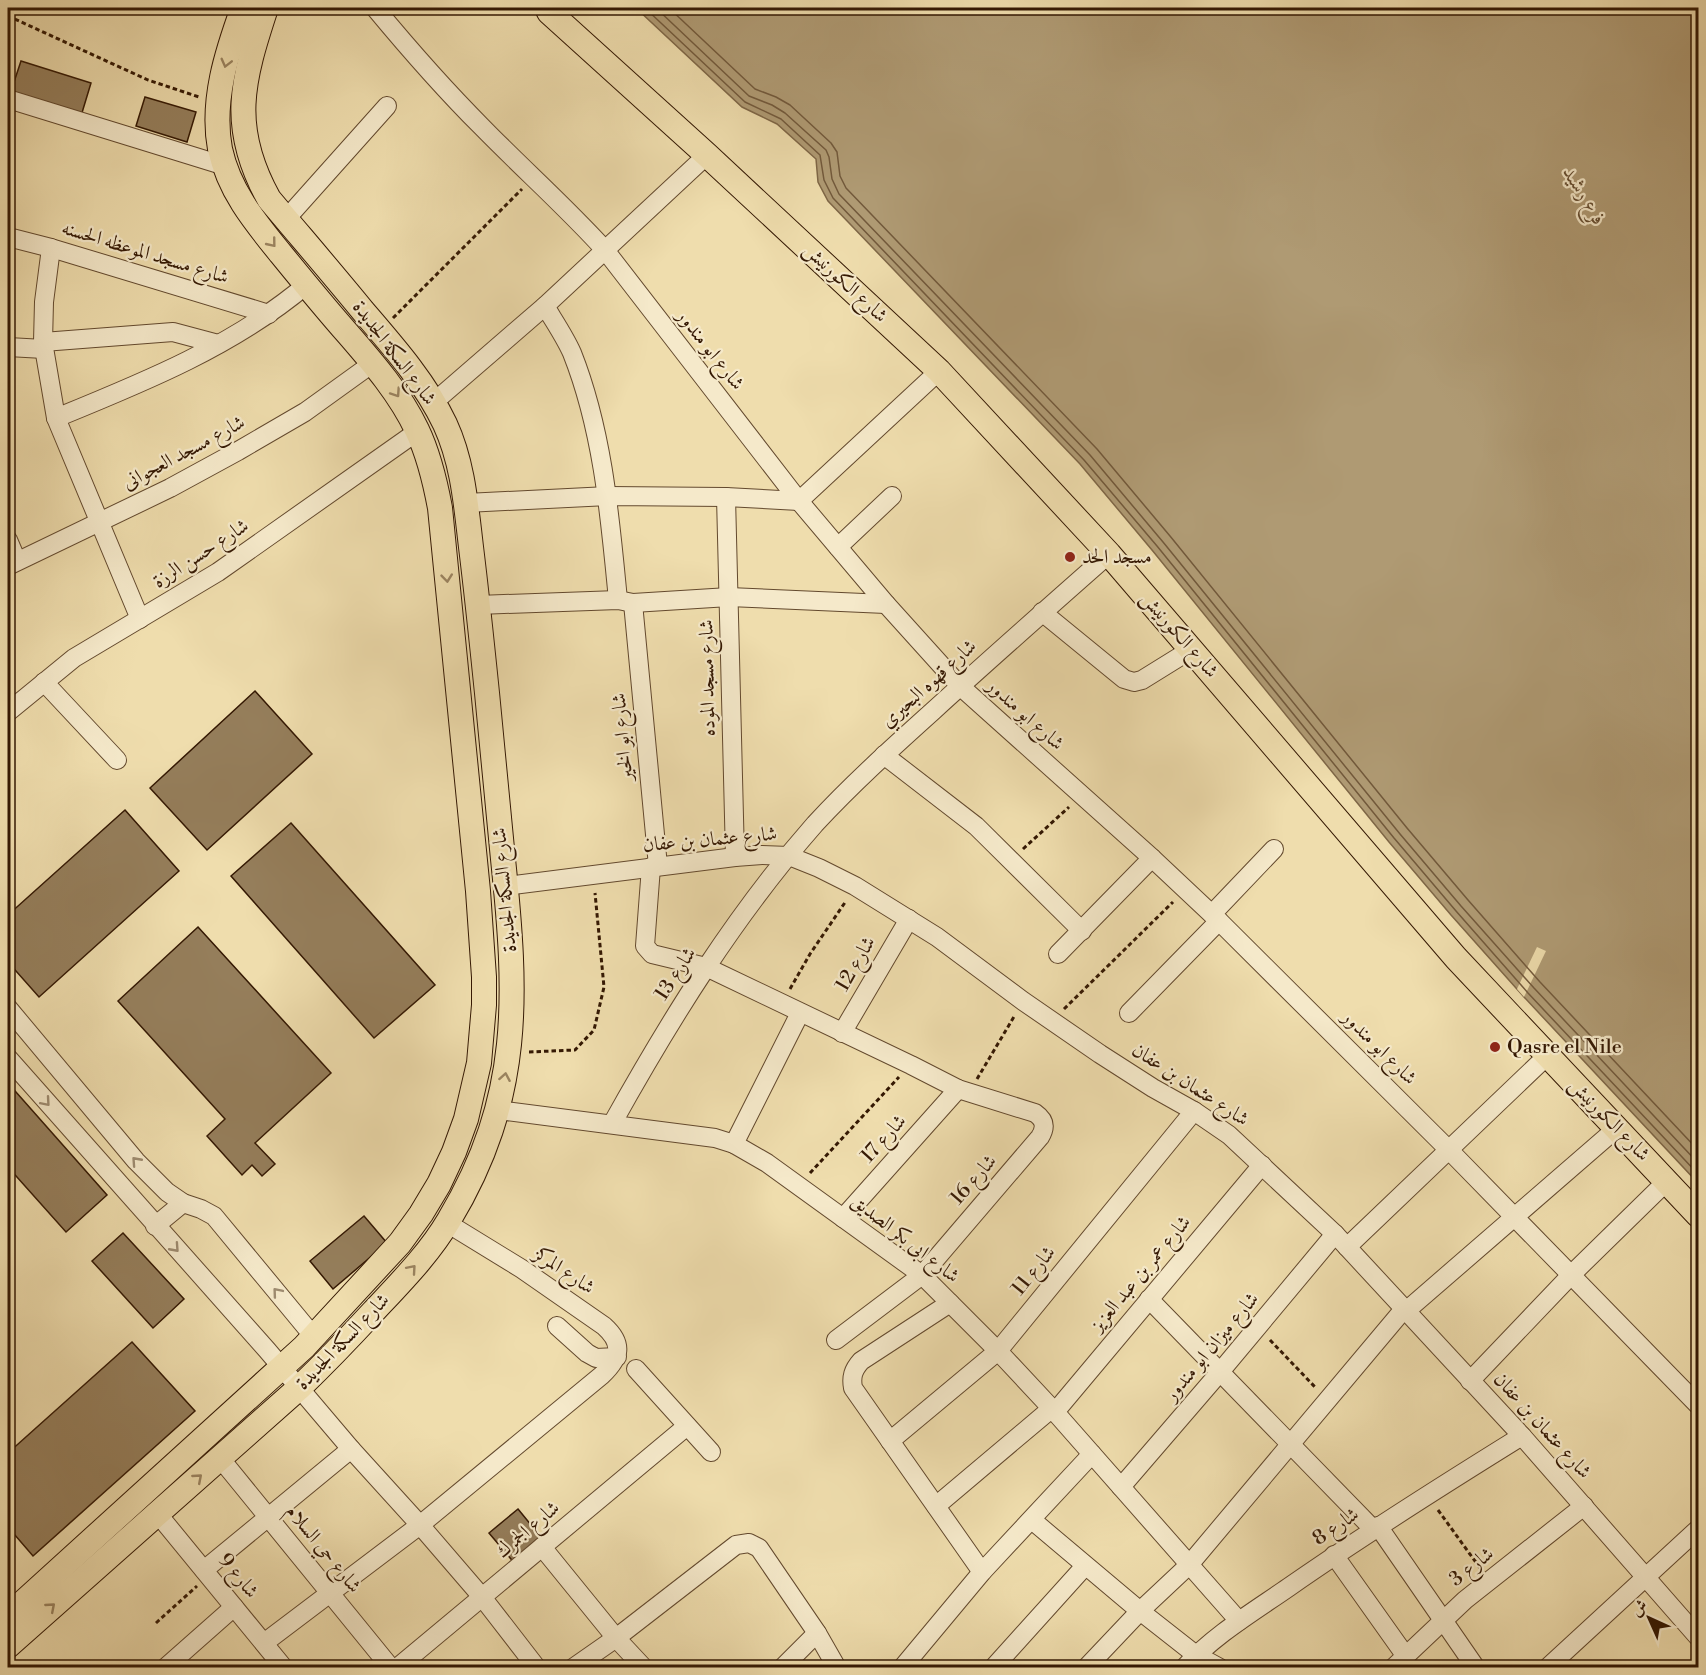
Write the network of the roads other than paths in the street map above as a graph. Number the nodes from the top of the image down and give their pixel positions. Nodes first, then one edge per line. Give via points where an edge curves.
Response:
1 (243, 8) edge
2 (266, 8) edge
3 (375, 8) edge
4 (541, 9) edge
5 (8, 99) edge
6 (387, 106) dead end
7 (707, 155) junction
8 (225, 166) junction
9 (286, 219) junction
10 (8, 237) edge
11 (51, 248) junction
12 (605, 250) junction
13 (306, 285) junction
14 (545, 306) junction
15 (269, 314) junction
16 (218, 344) junction
17 (8, 346) edge
18 (43, 346) junction
19 (373, 363) junction
20 (939, 371) junction
21 (434, 402) junction
22 (56, 418) junction
23 (418, 431) junction
24 (608, 496) junction
25 (892, 496) dead end
26 (726, 498) junction
27 (799, 501) junction
28 (466, 503) junction
29 (100, 522) junction
30 (8, 540) edge
31 (838, 547) junction
32 (1108, 554) junction
33 (12, 564) edge
34 (729, 597) junction
35 (626, 602) junction
36 (886, 604) junction
37 (478, 605) junction
38 (1042, 612) junction
39 (141, 619) junction
40 (1192, 649) junction
41 (44, 682) junction
42 (960, 686) junction
43 (8, 712) edge
44 (884, 755) junction
45 (117, 760) dead end
46 (1274, 849) dead end
47 (789, 856) junction
48 (735, 857) junction
49 (1152, 858) junction
50 (654, 867) junction
51 (506, 886) junction
52 (1215, 917) junction
53 (909, 919) junction
54 (1082, 932) junction
55 (1058, 954) dead end
56 (706, 967) junction
57 (8, 1008) edge
58 (800, 1012) junction
59 (1129, 1013) dead end
60 (22, 1024) junction
61 (842, 1033) junction
62 (8, 1036) edge
63 (1548, 1055) junction
64 (8, 1058) edge
65 (964, 1092) junction
66 (498, 1110) junction
67 (1194, 1111) junction
68 (612, 1124) junction
69 (1617, 1128) junction
70 (734, 1144) junction
71 (1449, 1150) junction
72 (1262, 1165) junction
73 (1667, 1181) junction
74 (183, 1203) junction
75 (1698, 1215) edge
76 (1515, 1216) junction
77 (843, 1218) junction
78 (447, 1223) junction
79 (155, 1226) junction
80 (1341, 1241) junction
81 (1572, 1274) junction
82 (922, 1275) junction
83 (1149, 1299) junction
84 (951, 1303) junction
85 (1405, 1310) junction
86 (557, 1326) dead end
87 (314, 1336) junction
88 (836, 1340) dead end
89 (998, 1351) junction
90 (617, 1357) junction
91 (282, 1368) junction
92 (636, 1369) dead end
93 (1220, 1372) junction
94 (1470, 1381) junction
95 (298, 1388) junction
96 (1698, 1405) edge
97 (1053, 1410) junction
98 (687, 1426) junction
99 (1522, 1436) junction
100 (890, 1441) junction
101 (1290, 1444) junction
102 (351, 1449) junction
103 (711, 1452) dead end
104 (1092, 1454) junction
105 (220, 1458) junction
106 (1120, 1487) junction
107 (936, 1506) junction
108 (1584, 1506) junction
109 (157, 1513) junction
110 (269, 1519) junction
111 (1032, 1520) junction
112 (420, 1525) junction
113 (1375, 1528) junction
114 (1698, 1529) edge
115 (542, 1547) junction
116 (1334, 1555) junction
117 (1189, 1565) junction
118 (1085, 1566) junction
119 (982, 1572) junction
120 (206, 1573) junction
121 (1645, 1576) junction
122 (329, 1592) junction
123 (482, 1597) junction
124 (234, 1606) junction
125 (1140, 1611) junction
126 (8, 1616) edge
127 (1442, 1620) junction
128 (1239, 1621) junction
129 (817, 1634) junction
130 (1698, 1637) edge
131 (616, 1638) junction
132 (264, 1643) junction
133 (8, 1646) edge
134 (1190, 1661) edge
135 (1399, 1661) edge
136 (165, 1668) edge
137 (284, 1668) edge
138 (391, 1668) edge
139 (397, 1668) edge
140 (537, 1668) edge
141 (573, 1668) edge
142 (644, 1668) edge
143 (782, 1668) edge
144 (837, 1668) edge
145 (902, 1668) edge
146 (993, 1668) edge
147 (1086, 1668) edge
148 (1220, 1668) edge
149 (1476, 1668) edge
150 (1546, 1668) edge

1 -> 8 main road, شارع السكة الجديدة via 219,100 220,149
2 - 9 main road, شارع السكة الجديدة via 247,70 242,123 256,175
3 - 12 street, شارع ابو مندور via 482,128
4 - 7 main road, شارع الكورنيش
5 - 8 street
6 - 9 street
7 - 12 street
7 - 20 main road, شارع الكورنيش
8 -> 13 main road, شارع السكة الجديدة via 245,208
9 - 21 main road, شارع السكة الجديدة
10 - 11 street, شارع مسجد الموعظه الحسنه
11 - 15 street, شارع مسجد الموعظه الحسنه
11 - 18 street
12 - 14 street
12 - 27 street, شارع ابو مندور
13 - 15 street
13 - 19 main road, شارع السكة الجديدة
14 - 21 street
14 - 24 street, شارع ابو الخير via 571,351 585,389
15 - 16 street
16 - 18 street via 173,332
16 - 22 street via 132,387
17 - 18 street
18 - 22 street
19 -> 23 main road, شارع السكة الجديدة
19 - 29 street, شارع مسجد العجوانى via 305,412
20 - 27 street
20 - 32 main road, شارع الكورنيش
21 - 28 main road, شارع السكة الجديدة via 456,451
22 - 29 street
23 - 39 street, شارع حسن الرزة via 218,572
23 -> 87 main road, شارع السكة الجديدة via 440,508 478,891 483,1034 466,1119 439,1184 400,1243
24 - 26 street
24 - 28 street
24 - 35 street, شارع ابو الخير
25 - 31 street
26 - 27 street
26 - 34 street, شارع مسجد الموده
27 - 31 street, شارع ابو مندور
28 - 37 main road, شارع السكة الجديدة
29 - 33 street, شارع مسجد العجوانى
29 - 39 street
30 - 33 street
31 - 36 street, شارع ابو مندور
32 - 38 street, شارع قهوه البحيري
32 - 40 main road, شارع الكورنيش
34 - 35 street
34 - 36 street
34 - 48 street, شارع مسجد الموده
35 - 37 street
35 - 50 street, شارع ابو الخير
36 - 42 street, شارع ابو مندور
37 - 51 main road, شارع السكة الجديدة
38 - 40 street via 1124,679 1134,682
38 - 42 street, شارع قهوه البحيري
39 - 41 street, شارع حسن الرزة via 90,648
40 - 63 main road, شارع الكورنيش via 1456,958
41 - 43 street, شارع حسن الرزة
41 - 45 street
42 - 44 street, شارع قهوه البحيري
42 - 49 street, شارع ابو مندور
44 - 47 street, شارع قهوه البحيري
44 - 54 street via 976,826
46 - 52 street
47 - 48 street, شارع عثمان بن عفان
47 - 53 street, شارع عثمان بن عفان via 855,886
47 - 56 street, شارع 13
48 - 50 street, شارع عثمان بن عفان
49 - 52 street, شارع ابو مندور
49 - 54 street
50 - 51 street, شارع عثمان بن عفان
50 - 56 street, شارع ابو الخير via 645,945 648,951
66 -> 51 main road, شارع السكة الجديدة via 512,1027 513,974
52 - 59 street
52 - 71 street, شارع ابو مندور
53 - 61 street, شارع 12
53 - 67 street, شارع عثمان بن عفان via 1052,1021
54 - 55 street
56 - 58 street
56 - 68 street, شارع 13
57 - 60 street
58 - 61 street
58 - 70 street
60 - 62 street
74 -> 60 street via 136,1161
61 - 65 street
63 - 69 main road, شارع الكورنيش
63 - 71 street, شارع ميزان ابو مندور
64 -> 79 street
65 - 77 street, شارع 17
65 - 82 street, شارع 16 via 1035,1113 1041,1117 1044,1131
66 - 68 street, شارع ابى بكر الصديق
66 - 78 main road, شارع السكة الجديدة via 468,1187
67 - 72 street, شارع عثمان بن عفان
67 - 89 street, شارع 11
68 - 70 street, شارع ابى بكر الصديق via 696,1134
69 - 73 main road, شارع الكورنيش
69 - 76 street
70 - 77 street, شارع ابى بكر الصديق
71 - 76 street, شارع ابو مندور
71 - 80 street, شارع ميزان ابو مندور
72 - 80 street, شارع عثمان بن عفان
72 - 83 street, شارع عمر بن عبد العزيز
73 - 75 main road, شارع الكورنيش
73 - 81 street
74 - 79 street
87 -> 74 street via 214,1216
76 - 81 street, شارع ابو مندور
76 - 85 street
77 - 82 street, شارع ابى بكر الصديق
78 - 90 street, شارع المركز via 604,1326 618,1345
95 -> 78 main road, شارع السكة الجديدة via 397,1287
79 -> 91 street
80 - 85 street, شارع عثمان بن عفان
80 - 93 street, شارع ميزان ابو مندور
81 - 94 street
81 - 96 street, شارع ابو مندور
82 - 84 street, شارع ابى بكر الصديق
82 - 88 street
83 - 93 street
83 - 97 street, شارع عمر بن عبد العزيز
84 - 89 street, شارع ابى بكر الصديق
84 - 100 street via 861,1361 852,1374 853,1388
85 - 94 street, شارع عثمان بن عفان
85 - 101 street
86 - 90 street via 596,1358
87 - 91 main road, شارع السكة الجديدة
89 - 97 street, شارع ابى بكر الصديق
89 - 100 street, شارع 11
90 - 112 street via 602,1376
91 - 95 street
91 - 126 main road, شارع السكة الجديدة
92 - 98 street
93 - 101 street
93 - 106 street, شارع ميزان ابو مندور
94 - 99 street, شارع عثمان بن عفان
95 - 102 street
95 - 105 main road, شارع السكة الجديدة
97 - 104 street, شارع ابى بكر الصديق
97 - 107 street, شارع عمر بن عبد العزيز
98 - 103 street
98 - 115 street, شارع الجمرك
99 - 108 street, شارع عثمان بن عفان
99 - 113 street, شارع 8
100 - 107 street
101 - 113 street
101 - 117 street
102 - 110 street
102 - 112 street
104 - 106 street, شارع ابى بكر الصديق
104 - 111 street
109 -> 105 main road, شارع السكة الجديدة
105 - 110 street, شارع حي السلام
106 - 117 street, شارع ابى بكر الصديق
107 - 119 street
108 - 121 street, شارع عثمان بن عفان
108 - 127 street, شارع 3
109 - 120 street, شارع 9
133 -> 109 main road, شارع السكة الجديدة
110 - 120 street
110 - 122 street, شارع حي السلام
111 - 118 street
111 - 119 street
112 - 122 street
112 - 123 street
113 - 116 street, شارع 8
113 - 127 street
114 - 121 street
115 - 123 street, شارع الجمرك
115 - 131 street
116 - 128 street, شارع 8
116 - 135 street
117 - 125 street
117 - 128 street, شارع ابى بكر الصديق
118 - 125 street
118 - 146 street
119 - 145 street
120 - 124 street, شارع 9
121 - 130 street, شارع عثمان بن عفان
121 - 150 street
122 - 132 street
122 - 138 street, شارع حي السلام
123 - 139 street, شارع الجمرك
123 - 140 street
124 - 132 street, شارع 9
124 - 136 street
125 - 134 street
125 - 147 street
127 - 135 street, شارع 3
127 - 149 street
128 - 134 street, شارع 8
129 - 131 street via 759,1548 749,1543 736,1545
129 - 143 street
129 - 144 street
131 - 141 street
131 - 142 street
132 - 137 street, شارع 9
134 - 148 street

